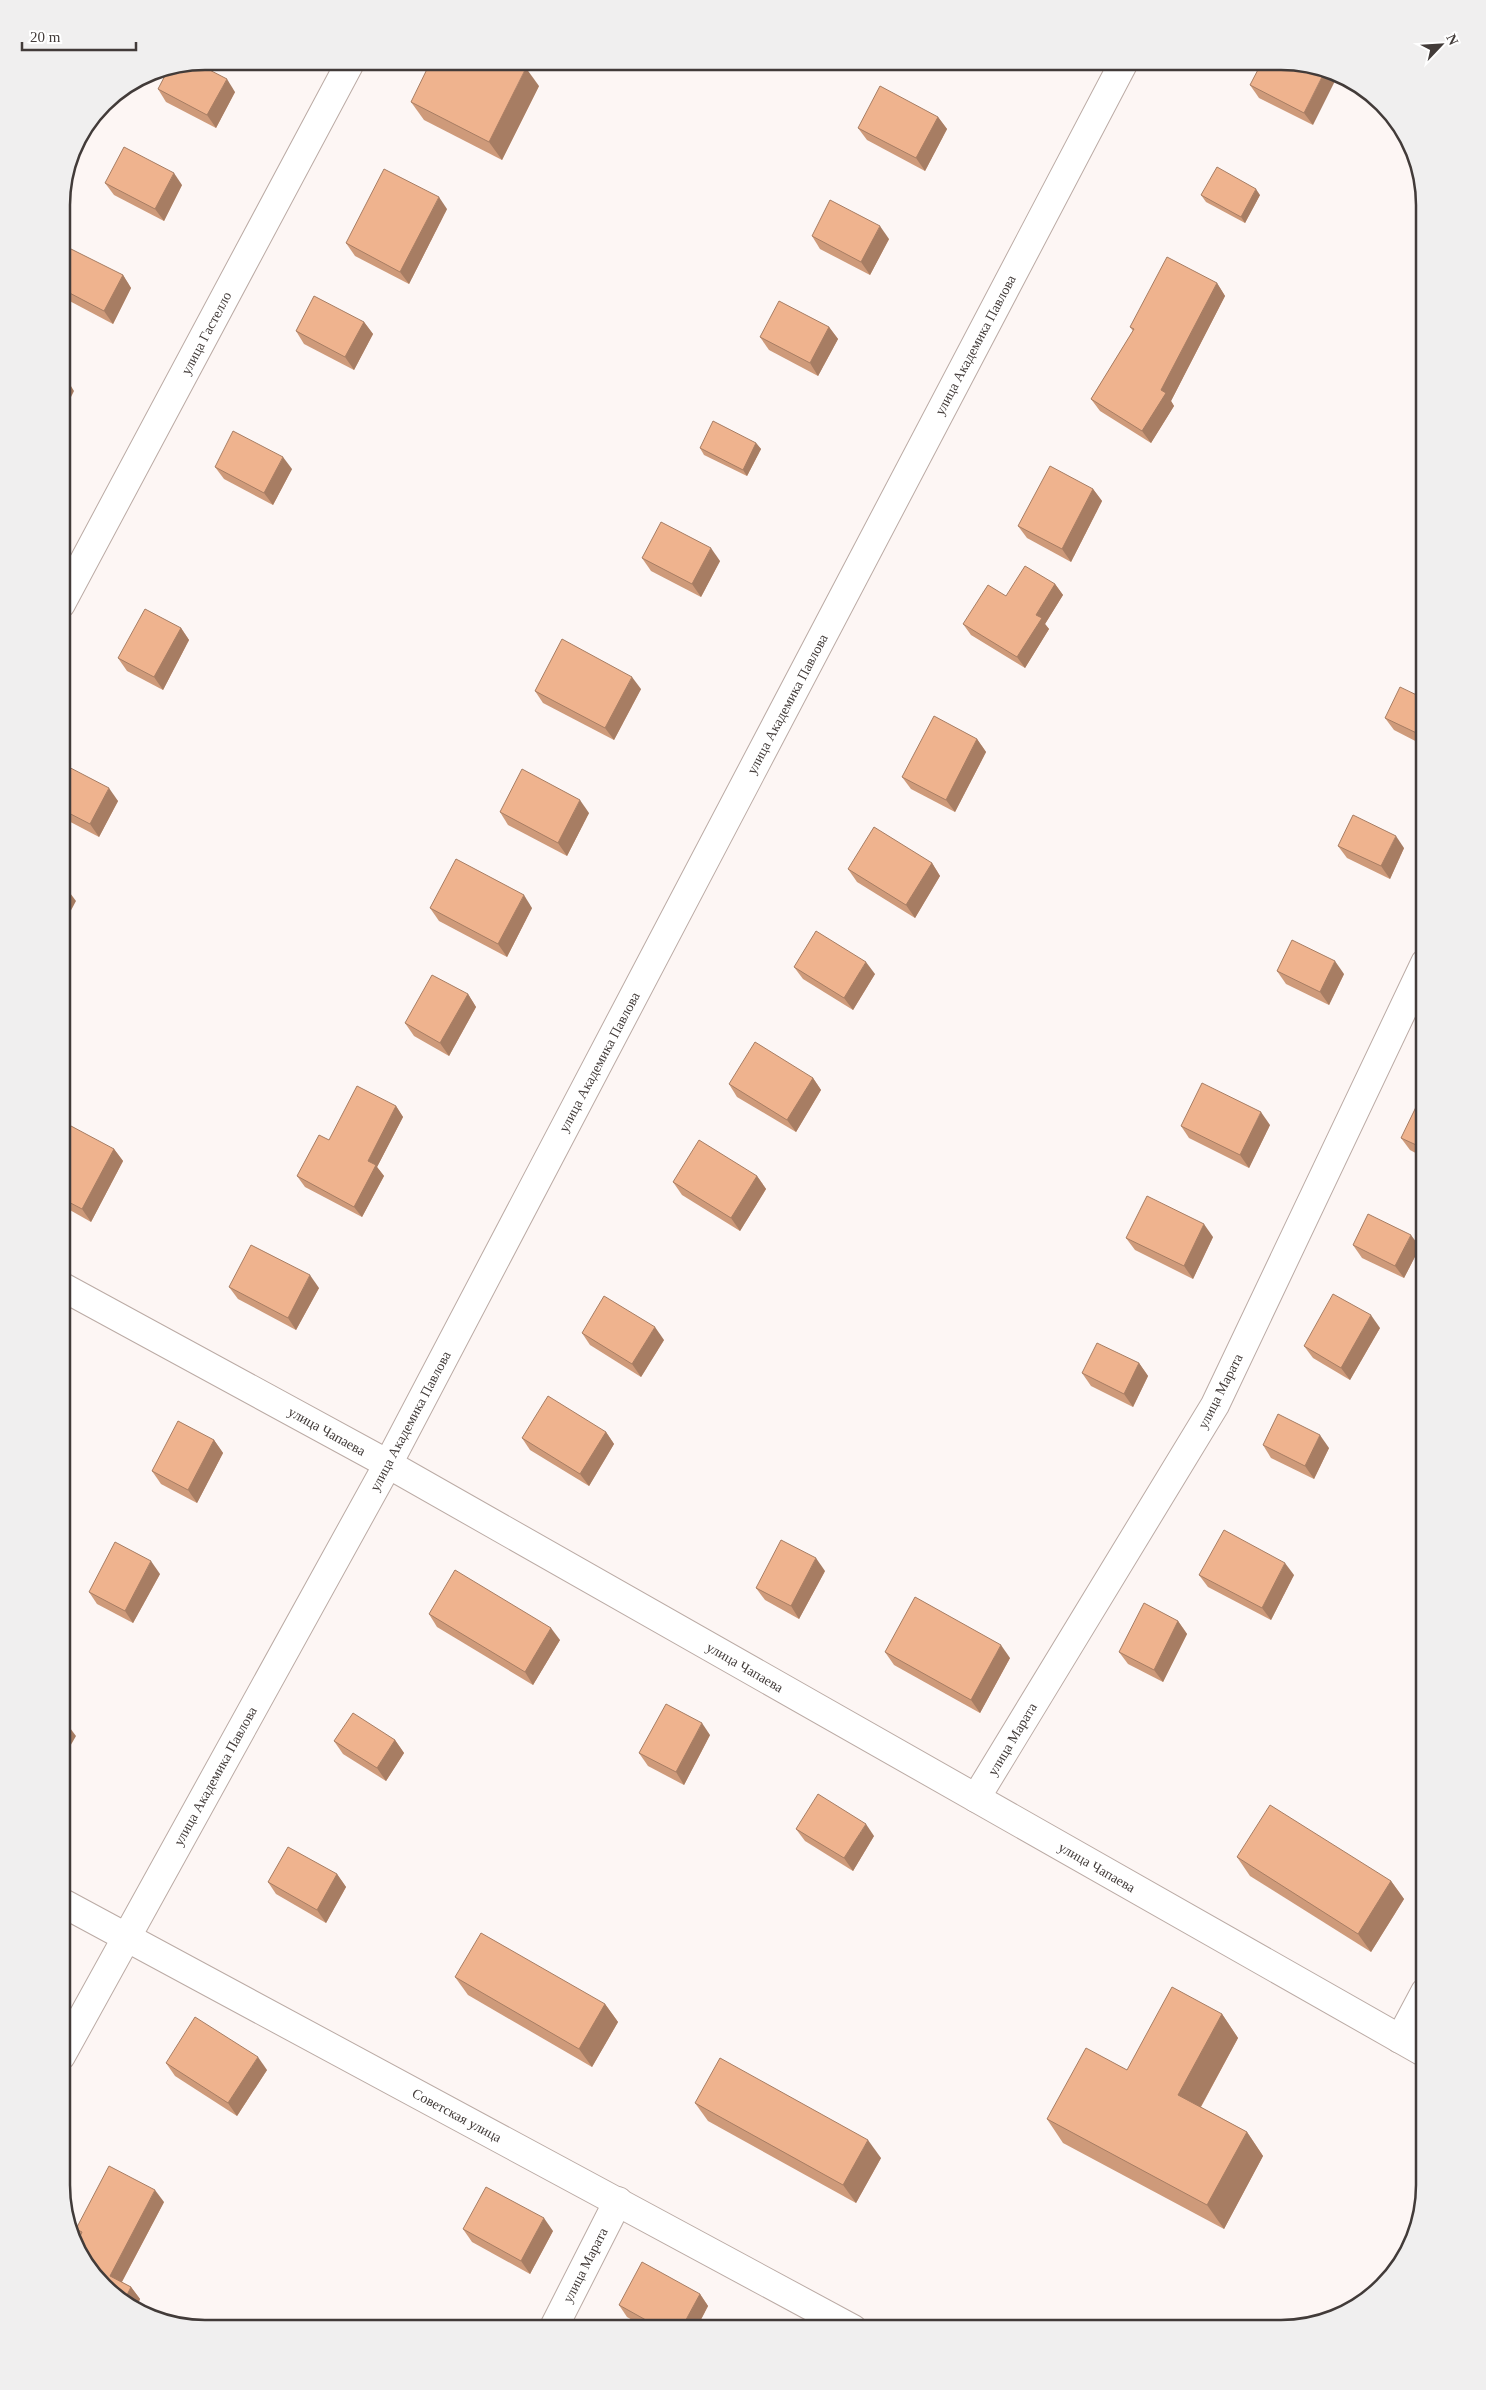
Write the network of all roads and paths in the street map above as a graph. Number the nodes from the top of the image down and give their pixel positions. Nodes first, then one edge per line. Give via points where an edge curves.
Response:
1 (346, 70) edge
2 (1120, 70) edge
3 (70, 589) edge
4 (1416, 982) edge
5 (70, 1291) edge
6 (388, 1464) junction
7 (976, 1798) junction
8 (70, 1907) edge
9 (126, 1936) junction
10 (1416, 2009) edge
11 (70, 2039) edge
12 (1400, 2039) junction
13 (1416, 2048) edge
14 (618, 2201) junction
15 (557, 2320) edge
16 (836, 2320) edge

1 - 3 street, улица Гастелло
2 - 6 street, улица Академика Павлова
4 - 7 street, улица Марата via 1215,1405
5 - 6 street, улица Чапаева
6 - 7 street, улица Чапаева
6 - 9 street, улица Академика Павлова
7 - 12 street, улица Чапаева
8 - 9 street, Советская улица
9 - 11 street, улица Академика Павлова
9 - 14 street, Советская улица
10 - 12 street
12 - 13 street, улица Чапаева
14 - 15 street, улица Марата
14 - 16 street, Советская улица

